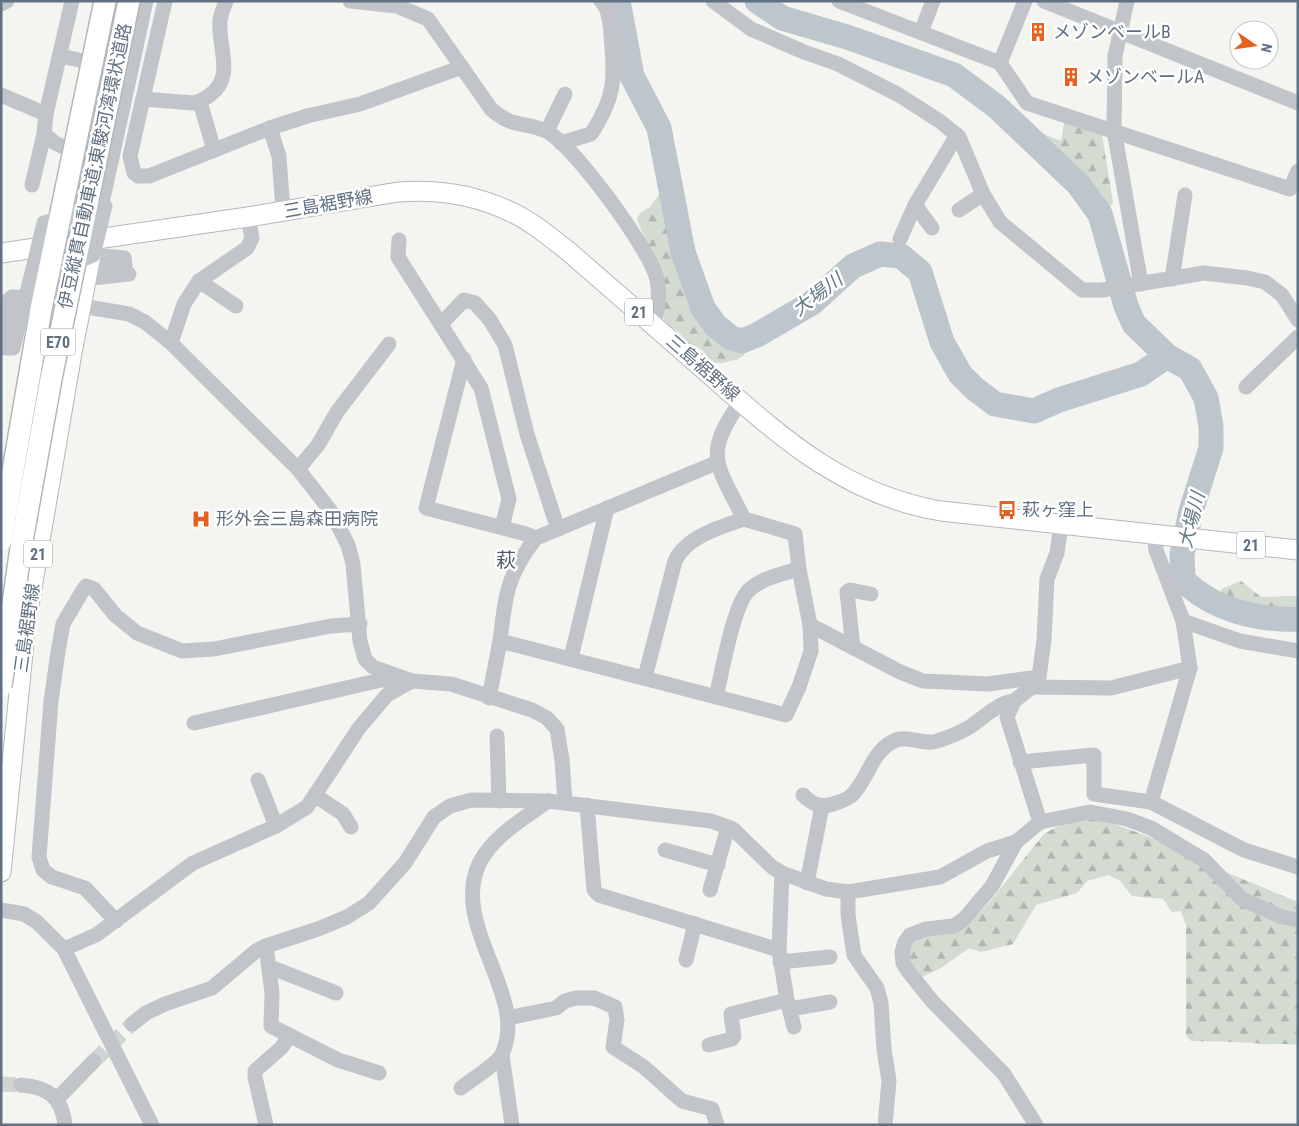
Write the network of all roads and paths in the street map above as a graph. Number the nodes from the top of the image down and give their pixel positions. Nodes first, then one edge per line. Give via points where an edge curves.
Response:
1 (7, 1) edge
2 (72, 1) edge
3 (105, 1) edge
4 (113, 1) edge
5 (146, 1) edge
6 (165, 1) edge
7 (226, 1) edge
8 (350, 1) edge
9 (602, 1) edge
10 (713, 1) edge
11 (839, 1) edge
12 (933, 1) edge
13 (1025, 1) edge
14 (1044, 1) edge
15 (1127, 1) edge
16 (372, 3) edge
17 (1, 4) edge
18 (136, 9) edge
19 (161, 21) junction
20 (921, 32) junction
21 (1120, 32) junction
22 (61, 56) junction
23 (1000, 63) junction
24 (101, 65) junction
25 (462, 67) junction
26 (565, 94) dead end
27 (1, 95) edge
28 (143, 99) junction
29 (200, 102) junction
30 (1298, 103) edge
31 (46, 114) junction
32 (270, 128) junction
33 (1114, 130) junction
34 (547, 132) junction
35 (44, 134) junction
36 (957, 135) junction
37 (561, 143) junction
38 (214, 150) junction
39 (81, 155) junction
40 (1298, 171) edge
41 (32, 185) dead end
42 (983, 194) junction
43 (1185, 194) dead end
44 (914, 205) junction
45 (959, 210) dead end
46 (283, 212) junction
47 (248, 217) junction
48 (932, 228) dead end
49 (900, 239) dead end
50 (399, 240) dead end
51 (60, 244) junction
52 (94, 247) junction
53 (1, 253) edge
54 (129, 274) dead end
55 (1172, 279) junction
56 (30, 281) junction
57 (200, 281) junction
58 (1142, 284) junction
59 (48, 300) junction
60 (14, 303) dead end
61 (80, 306) junction
62 (236, 306) dead end
63 (1, 318) edge
64 (1298, 320) edge
65 (442, 323) junction
66 (654, 326) junction
67 (1298, 337) edge
68 (171, 343) junction
69 (389, 344) dead end
70 (464, 359) junction
71 (1246, 387) dead end
72 (740, 401) junction
73 (716, 463) junction
74 (298, 469) junction
75 (607, 508) junction
76 (2, 510) edge
77 (744, 519) junction
78 (1061, 525) junction
79 (502, 527) junction
80 (558, 529) junction
81 (1157, 535) junction
82 (536, 538) junction
83 (1, 540) edge
84 (1298, 550) edge
85 (799, 569) junction
86 (871, 594) dead end
87 (1183, 621) junction
88 (360, 624) junction
89 (810, 625) junction
90 (500, 640) junction
91 (853, 648) junction
92 (1298, 651) edge
93 (571, 658) junction
94 (1190, 668) junction
95 (645, 677) junction
96 (412, 681) junction
97 (1035, 682) junction
98 (1, 686) edge
99 (716, 697) junction
100 (489, 698) junction
101 (1014, 701) junction
102 (194, 723) dead end
103 (497, 736) dead end
104 (1020, 762) junction
105 (258, 780) dead end
106 (1094, 794) junction
107 (803, 795) dead end
108 (316, 796) junction
109 (499, 801) junction
110 (548, 801) junction
111 (565, 802) junction
112 (1151, 802) junction
113 (587, 805) junction
114 (822, 806) junction
115 (1093, 813) junction
116 (1040, 822) junction
117 (276, 826) junction
118 (351, 827) dead end
119 (728, 827) junction
120 (1016, 842) junction
121 (665, 850) dead end
122 (718, 865) junction
123 (1298, 868) edge
124 (1, 872) edge
125 (782, 873) junction
126 (807, 883) junction
127 (710, 890) dead end
128 (848, 892) junction
129 (1, 910) edge
130 (1298, 920) edge
131 (116, 921) junction
132 (695, 924) junction
133 (266, 946) junction
134 (64, 950) junction
135 (780, 956) junction
136 (830, 957) dead end
137 (686, 960) dead end
138 (270, 967) junction
139 (336, 993) dead end
140 (830, 1002) dead end
141 (788, 1005) junction
142 (508, 1018) junction
143 (132, 1024) tunnel mouth
144 (794, 1026) dead end
145 (290, 1036) junction
146 (710, 1045) dead end
147 (884, 1049) junction
148 (502, 1056) junction
149 (94, 1061) tunnel mouth
150 (876, 1069) dead end
151 (379, 1072) dead end
152 (21, 1085) tunnel mouth
153 (462, 1088) dead end
154 (57, 1100) junction
155 (65, 1125) edge
156 (152, 1125) edge
157 (266, 1125) edge
158 (512, 1125) edge
159 (717, 1125) edge
160 (885, 1125) edge
161 (1036, 1125) edge

1 - 17 street
2 - 22 street
3 - 83 highway, 伊豆縦貫自動車道;東駿河湾環状道路 / E70, bridge via 40,309
4 - 24 street
5 - 18 street
6 - 19 street
7 - 29 street via 220,20 223,77 217,90
8 - 16 street
9 - 37 street via 610,25 615,73 611,93 591,134
10 - 36 street via 751,29 838,64 899,96
11 - 20 street
12 - 20 street
13 - 23 street
14 - 21 street
15 - 21 street
16 - 25 street via 397,6 428,19
18 - 19 street
18 - 52 street
18 - 98 highway, 伊豆縦貫自動車道;東駿河湾環状道路 / E70, bridge via 51,380 22,541
19 - 28 street
20 - 23 street
21 - 30 street
21 - 33 street via 1115,56
22 - 24 street
22 - 31 street
23 - 33 street via 1027,103
24 - 39 street
25 - 32 street via 360,104
25 - 34 street via 491,109 502,118
26 - 34 street
27 - 31 street
28 - 29 street via 168,103
28 - 38 street via 130,156 134,173 138,176 149,176
29 - 38 street
31 - 35 street
32 - 38 street
32 - 46 street via 279,156
33 - 40 street via 1290,190
33 - 58 street
34 - 37 street
35 - 39 street
35 - 41 street
36 - 42 street
36 - 44 street
37 - 66 street via 614,202 655,273 659,303
39 - 51 street
42 - 45 street
42 - 58 street via 1000,222 1082,290
43 - 55 street
44 - 48 street
44 - 49 street
46 - 47 main road, 三島裾野線 / 21
46 - 66 main road, 三島裾野線 / 21 via 420,190 442,191 490,203 512,212 568,251
47 - 52 main road, 三島裾野線 / 21
47 - 57 street via 252,238 247,248
50 - 65 street via 398,257
51 - 52 main road, 三島裾野線 / 21
51 - 53 main road, 三島裾野線 / 21
51 - 59 main road
52 - 54 street via 124,258 125,266 91,273 92,278
52 - 56 street, bridge
52 - 56 street, bridge via 109,200 44,223
52 - 61 main road, 三島裾野線 / 21
55 - 58 street
55 - 64 street via 1204,274 1264,282 1282,295
56 - 60 street, bridge via 13,348 5,348
57 - 62 street
57 - 68 street via 184,304
59 - 63 street via 12,297 5,303
59 - 76 main road
61 - 68 street via 129,314 145,322
61 - 124 main road, 三島裾野線 / 21 via 26,623
65 - 70 street
65 - 80 street via 464,300 470,301 490,320 505,345 527,434
66 - 72 main road, 三島裾野線 / 21
67 - 71 street
68 - 74 street
69 - 74 street
70 - 79 street via 480,388 509,499
70 - 79 street via 426,508
72 - 73 street via 722,430 717,443
72 - 78 main road, 三島裾野線 / 21 via 814,460 881,495 924,508
73 - 75 street
73 - 77 street
74 - 88 street via 330,510 348,544
75 - 80 street
75 - 93 street
77 - 85 street via 795,534
77 - 95 street via 689,543 680,551
78 - 81 main road, 三島裾野線 / 21
78 - 97 street via 1058,553 1047,579
79 - 82 street
80 - 82 street
81 - 84 main road, 三島裾野線 / 21
81 - 87 street via 1156,550
82 - 90 street via 520,558 506,591
85 - 89 street
85 - 99 street via 757,584 742,598
86 - 91 street via 847,592
87 - 92 street via 1240,641
87 - 94 street
88 - 96 street via 365,659 373,667
88 - 131 street via 331,626 214,649 182,651 137,634 115,615 94,589 86,586 63,624 58,652 50,710 39,857 48,874 85,888
89 - 91 street
89 - 99 street via 809,658 786,715
90 - 93 street
90 - 100 street
91 - 97 street via 923,681
93 - 95 street
94 - 97 street via 1111,688
94 - 112 street
95 - 99 street
96 - 100 street via 451,684
96 - 102 street via 381,680
96 - 108 street via 387,696 358,728
97 - 101 street
100 - 111 street via 532,710 548,718 557,730
101 - 104 street via 1007,717
101 - 114 street via 1004,703 968,728 938,741 927,743 906,738 891,742 871,765 852,796
103 - 109 street
104 - 106 street via 1094,755
104 - 116 street
105 - 117 street
106 - 112 street
106 - 115 street
107 - 114 street
108 - 117 street via 307,807
108 - 118 street via 343,814
109 - 110 street
109 - 133 street via 471,800 450,806 434,817 405,863 369,903 318,930
110 - 111 street
110 - 142 street via 493,844 480,862 474,884 473,906 478,929
111 - 113 street
112 - 123 street via 1244,850
113 - 119 street via 667,814
113 - 132 street via 596,892
114 - 126 street
115 - 116 street
115 - 130 street via 1127,819 1151,828 1204,860 1242,899 1282,917
116 - 120 street
117 - 131 street via 193,863
119 - 122 street
119 - 125 street
120 - 128 street via 987,851 940,877
120 - 161 street via 992,886 964,919 954,926 926,929 910,935 902,952 908,972 1004,1074
121 - 122 street
122 - 127 street
125 - 126 street
125 - 135 street
126 - 128 street
128 - 147 street via 852,947 877,988
129 - 134 street via 24,914 37,922
131 - 134 street
132 - 135 street
132 - 137 street
133 - 138 street
133 - 143 street via 212,988 165,1004
134 - 156 street
135 - 136 street
135 - 141 street
138 - 139 street
138 - 145 street via 271,1026
140 - 141 street
141 - 144 street
141 - 146 street via 731,1014 732,1039
142 - 148 street
142 - 159 street via 556,1008 564,1001 576,998 594,998 615,1007 617,1020 613,1047 644,1067 682,1102 712,1109
145 - 151 street via 338,1060
145 - 157 street via 255,1071
147 - 150 street via 878,1051
147 - 160 street via 890,1081
148 - 153 street
148 - 158 street
149 - 154 street
152 - 154 street via 41,1087
154 - 155 street

